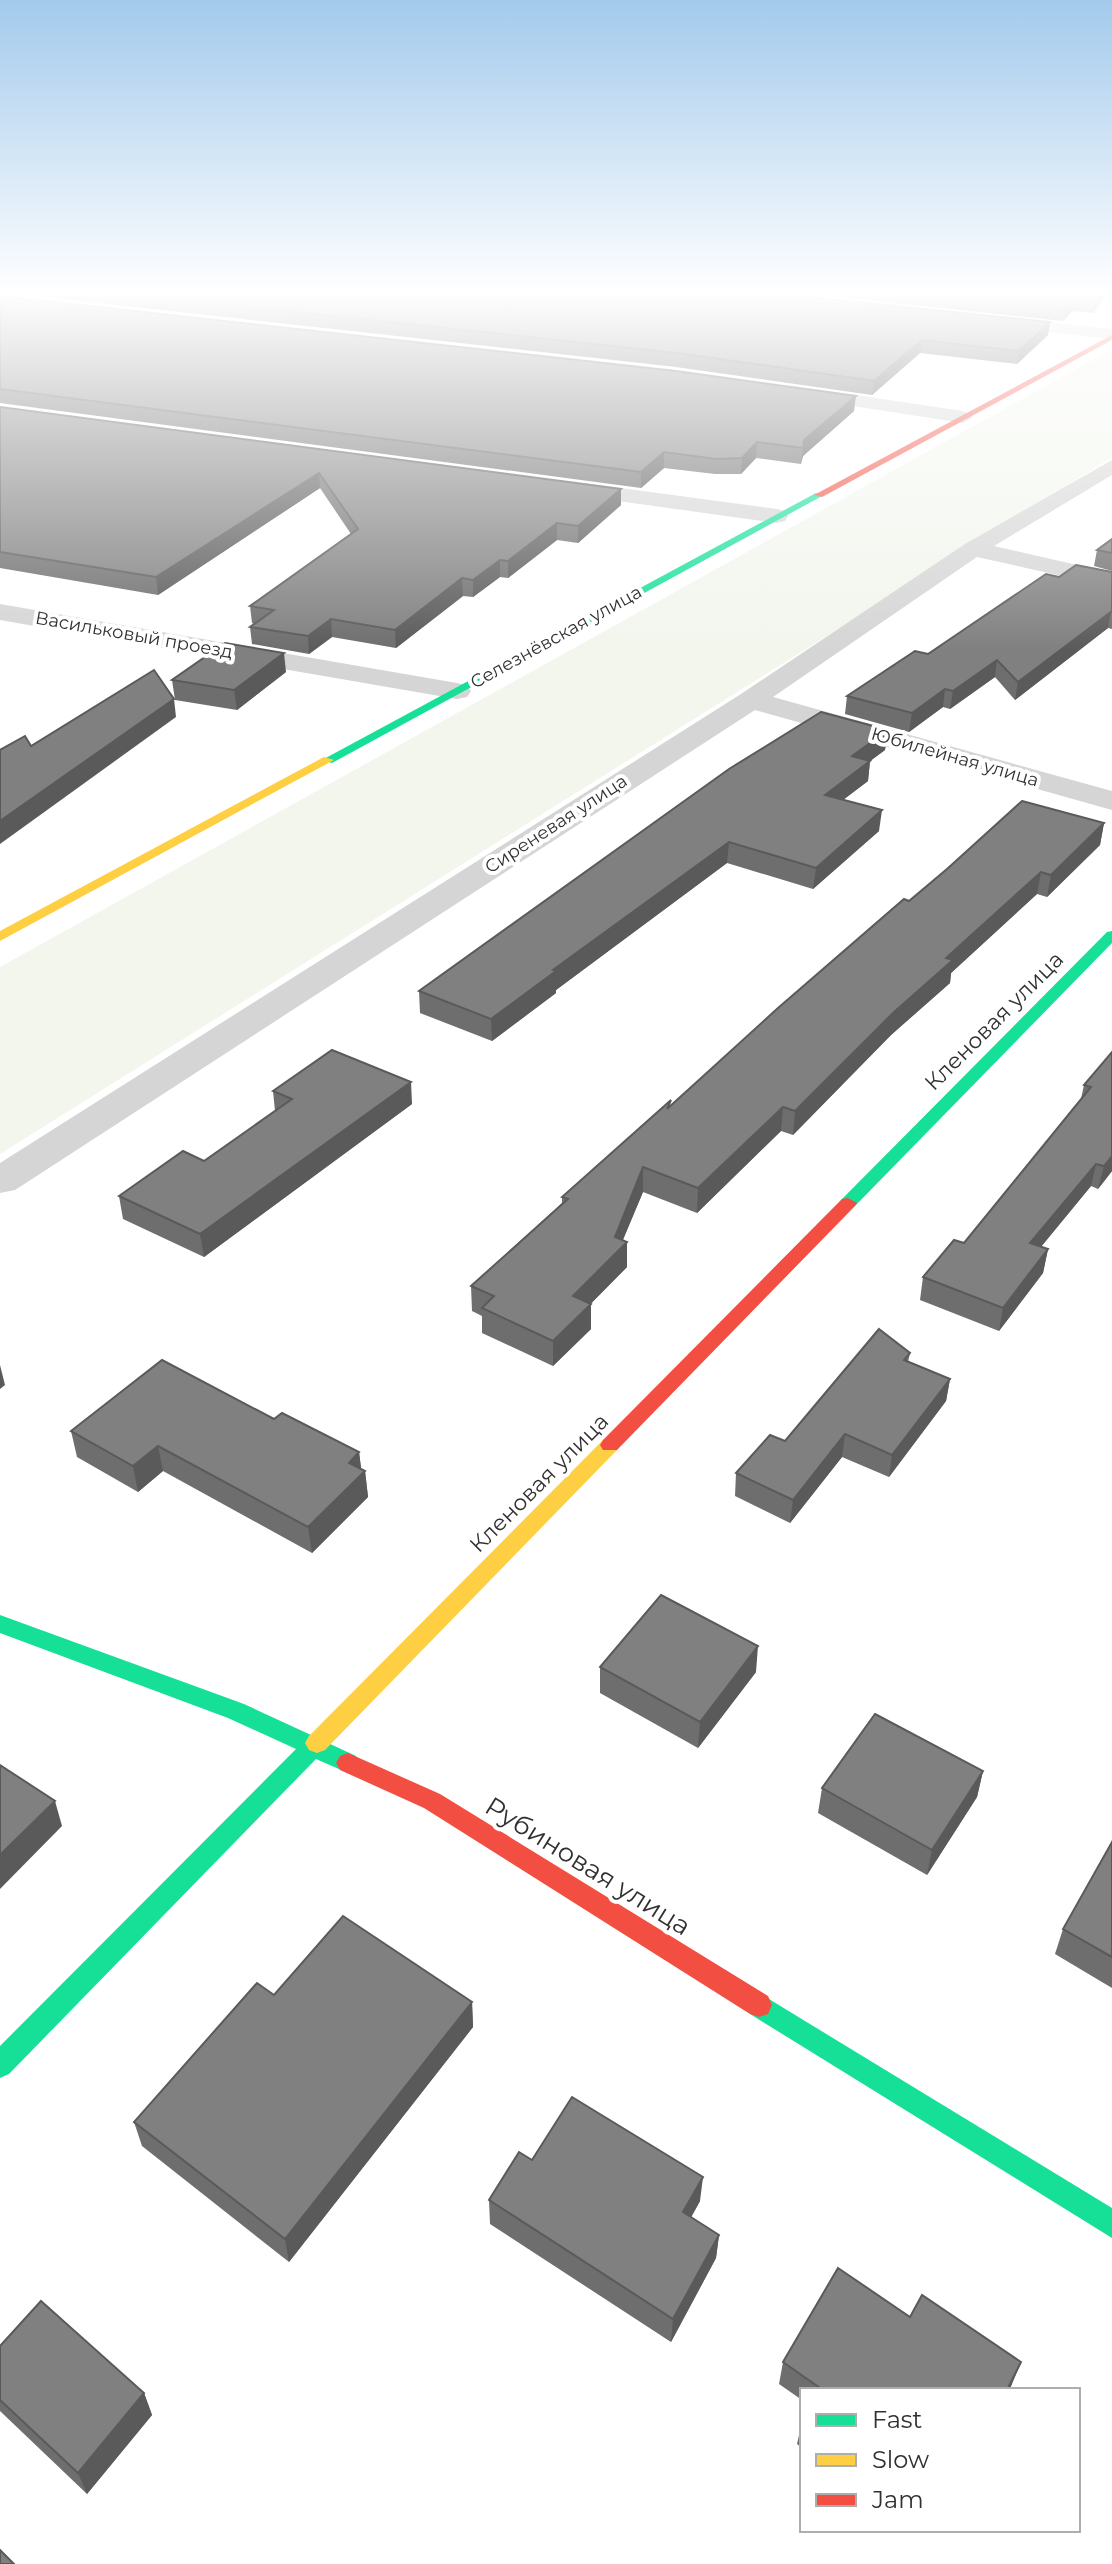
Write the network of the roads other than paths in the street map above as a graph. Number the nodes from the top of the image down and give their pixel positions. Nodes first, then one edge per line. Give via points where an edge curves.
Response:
1 (927, 412) edge
2 (973, 412) edge
3 (963, 417) junction
4 (1112, 466) edge
5 (532, 483) edge
6 (777, 516) junction
7 (973, 549) junction
8 (1112, 580) edge
9 (0, 612) edge
10 (457, 691) junction
11 (751, 700) junction
12 (1112, 801) edge
13 (1112, 935) edge
14 (0, 937) edge
15 (0, 1181) edge
16 (0, 1624) edge
17 (314, 1745) junction
18 (0, 2065) edge
19 (1112, 2224) edge

1 - 3 street
2 - 3 street, Селезнёвская улица
3 - 6 street, Селезнёвская улица
4 - 7 street, Сиреневая улица
5 - 6 street
6 - 10 street, Селезнёвская улица
7 - 8 street
7 - 11 street, Сиреневая улица
9 - 10 street, Васильковый проезд
10 - 14 street, Селезнёвская улица
11 - 12 street, Юбилейная улица
11 - 15 street, Сиреневая улица
13 - 17 street, Кленовая улица
16 - 17 street, Рубиновая улица
17 - 18 street, Кленовая улица
17 - 19 street, Рубиновая улица via 432,1801

